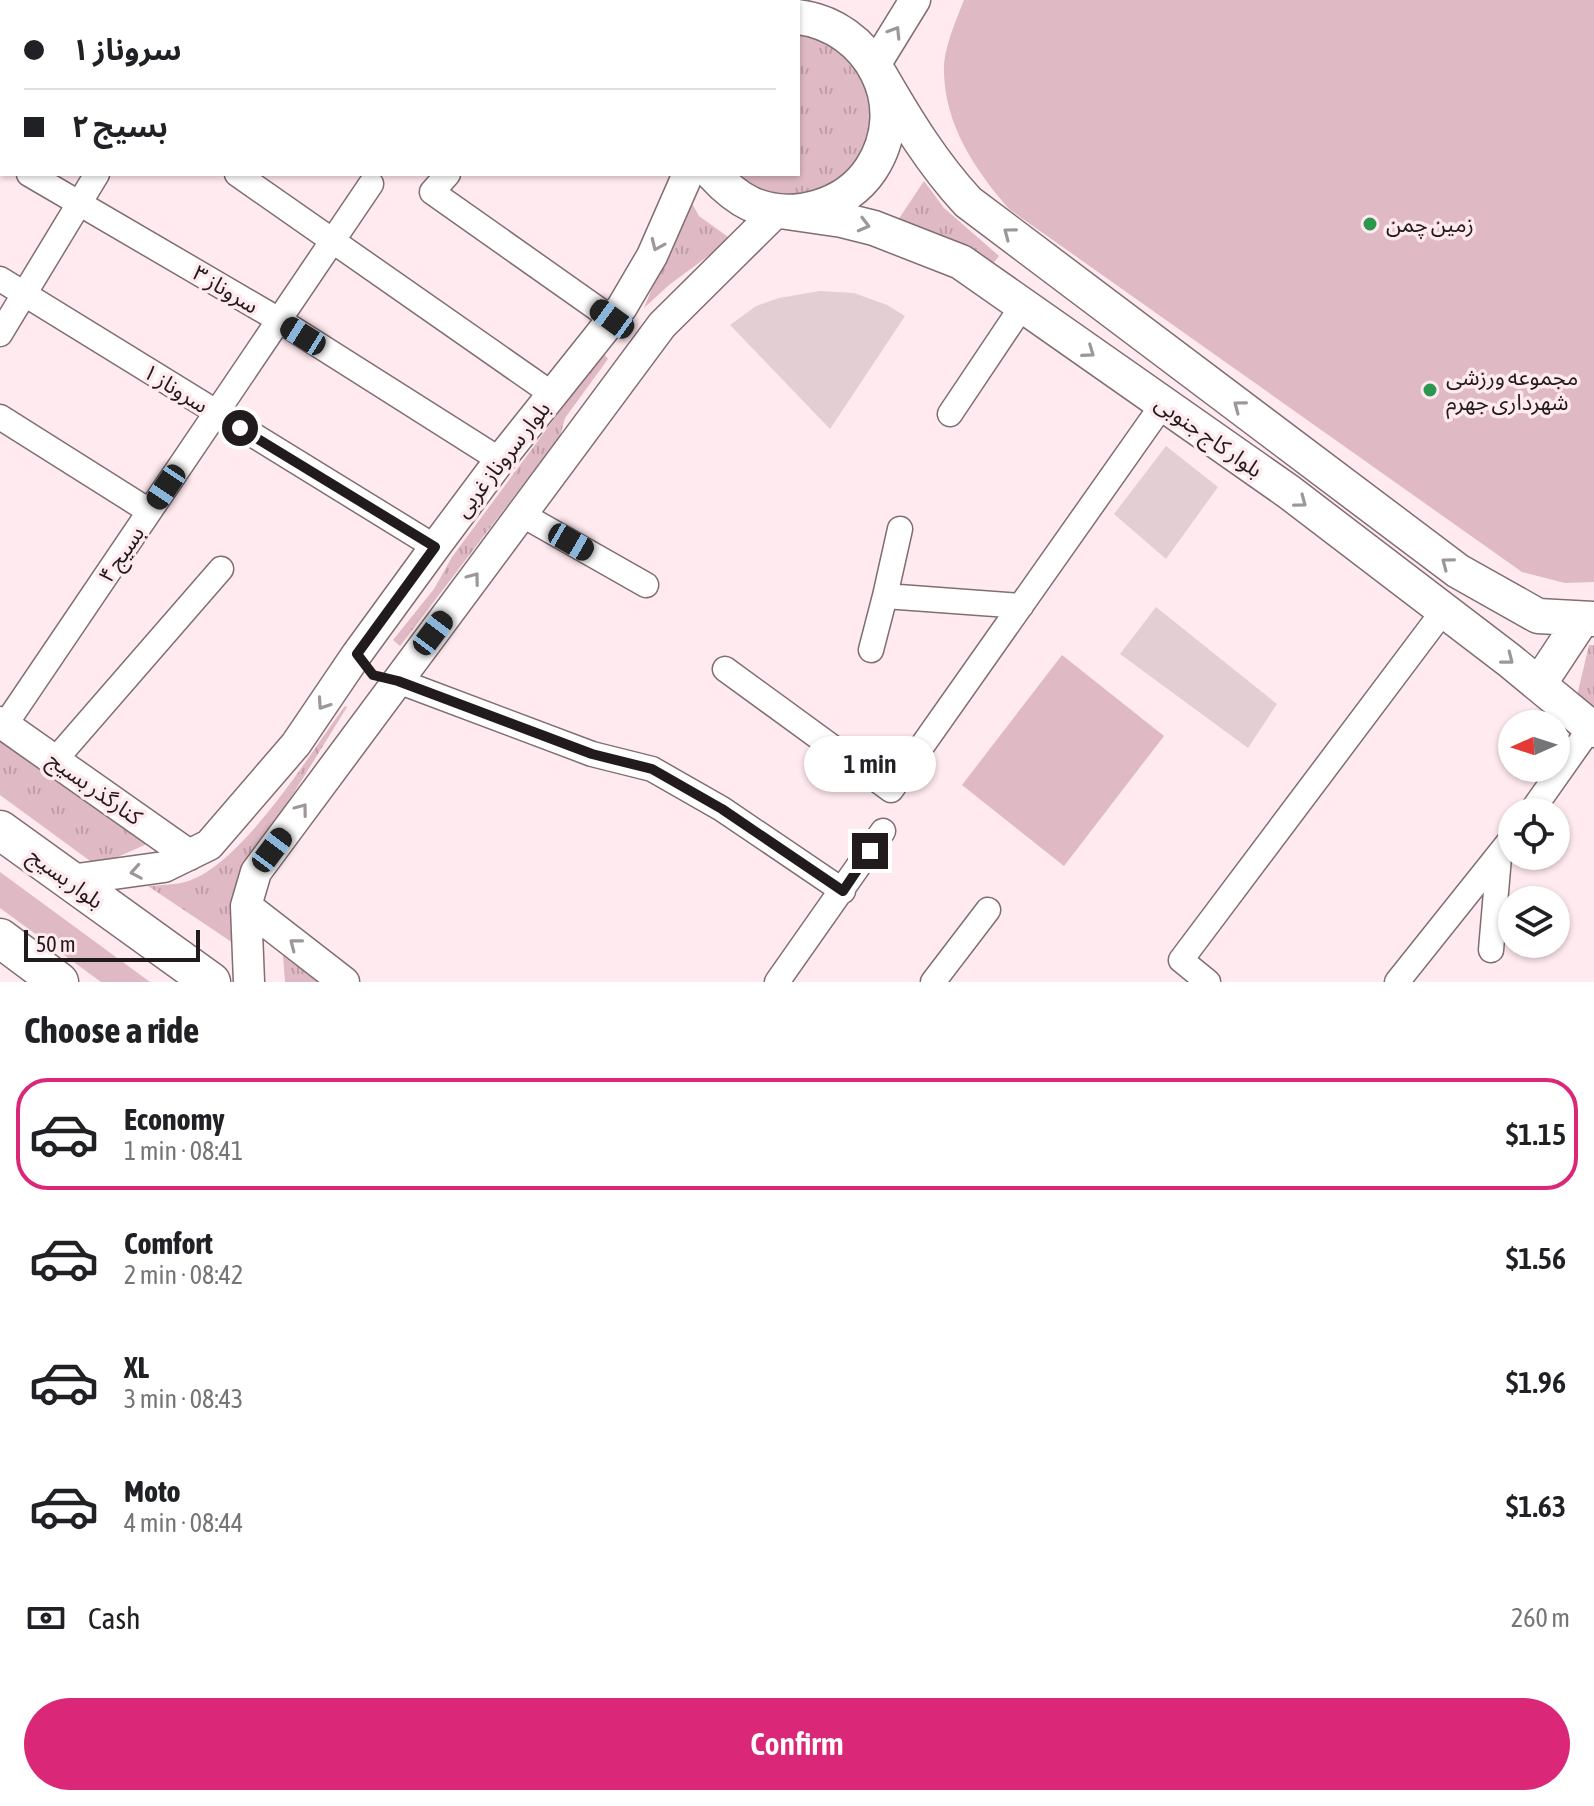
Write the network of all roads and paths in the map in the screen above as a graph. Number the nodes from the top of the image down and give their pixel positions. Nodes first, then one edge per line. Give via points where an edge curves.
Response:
1 (915, 0) edge
2 (800, 17) edge
3 (877, 70) junction
4 (33, 176) edge
5 (96, 176) edge
6 (242, 176) edge
7 (446, 176) edge
8 (687, 176) edge
9 (715, 176) edge
10 (371, 184) dead end
11 (80, 203) junction
12 (782, 212) junction
13 (332, 241) junction
14 (1044, 259) junction
15 (0, 279) edge
16 (24, 294) junction
17 (1019, 302) junction
18 (612, 319) junction
19 (279, 320) junction
20 (0, 334) edge
21 (645, 347) junction
22 (552, 394) junction
23 (1163, 404) junction
24 (216, 413) junction
25 (950, 414) dead end
26 (0, 417) edge
27 (500, 460) junction
28 (149, 511) junction
29 (521, 514) junction
30 (900, 529) dead end
31 (435, 547) junction
32 (221, 569) dead end
33 (646, 585) dead end
34 (885, 596) junction
35 (1021, 606) junction
36 (1444, 610) junction
37 (1588, 619) edge
38 (871, 650) dead end
39 (357, 654) junction
40 (725, 669) dead end
41 (398, 681) junction
42 (1539, 684) junction
43 (2, 723) edge
44 (1592, 728) edge
45 (55, 760) junction
46 (1541, 798) edge
47 (0, 830) edge
48 (883, 831) dead end
49 (189, 855) junction
50 (1498, 858) edge
51 (1503, 870) edge
52 (70, 880) junction
53 (843, 891) junction
54 (246, 906) junction
55 (988, 910) dead end
56 (0, 938) edge
57 (1491, 950) dead end
58 (59, 982) edge
59 (211, 982) edge
60 (249, 982) edge
61 (344, 982) edge
62 (777, 982) edge
63 (933, 982) edge
64 (1208, 982) edge
65 (1397, 982) edge

3 -> 1 street
2 - 3 main road, بلوار کاج جنوبی via 839,29
3 - 12 main road via 887,107 886,129 871,169 849,193 820,208
14 -> 3 main road, بلوار کاج جنوبی via 968,202 942,174
4 - 11 street, سروناز ۳
5 - 11 street
6 - 13 street
7 - 18 street via 432,192
8 -> 18 street, بلوار سروناز غربی via 652,256
9 - 12 main road, بلوار کاج جنوبی via 751,204
10 - 13 street, بسیج ۴
11 - 16 street
11 - 19 street, سروناز ۳
12 -> 17 main road, بلوار کاج جنوبی via 888,233 961,262
12 - 21 street
13 - 19 street, بسیج ۴
13 - 22 street
14 - 17 main road
37 -> 14 main road, بلوار کاج جنوبی via 1538,616 1458,571
15 - 16 street, سروناز ۱
16 - 20 street
16 - 24 street, سروناز ۱
17 -> 23 main road, بلوار کاج جنوبی
17 - 25 street
18 - 21 street via 630,327
18 - 22 street, بلوار سروناز غربی
19 - 24 street, بسیج ۴
19 - 27 street, سروناز ۳
21 - 29 street
22 - 27 street, بلوار سروناز غربی
23 - 35 street
23 -> 36 main road, بلوار کاج جنوبی
24 - 28 street, بسیج ۴
24 - 31 street, سروناز ۱
26 - 28 street
27 - 31 street, بلوار سروناز غربی
28 - 43 street, بسیج ۴
29 - 33 street
41 -> 29 street
30 - 34 street
31 - 39 street, بلوار سروناز غربی
32 - 45 street
34 - 35 street
34 - 38 street
35 - 40 street via 891,790
36 -> 42 main road, بلوار کاج جنوبی
36 - 64 street via 1181,960
37 - 42 main road
39 - 41 street via 373,675
39 -> 49 street, بلوار سروناز غربی via 296,744 209,845
41 - 53 street via 592,754 652,769
54 -> 41 street via 256,872
42 - 44 main road, بلوار کاج جنوبی
43 - 45 street, کنارگذر بسیج
44 - 46 street
45 - 49 street, کنارگذر بسیج
47 - 52 main road, بلوار بسیج
48 - 53 street
49 -> 52 street, بلوار سروناز غربی via 164,867
50 - 65 street
51 - 57 street
52 - 59 main road, بلوار بسیج
53 - 62 street
54 - 60 street
61 -> 54 street
55 - 63 street
56 - 58 main road

